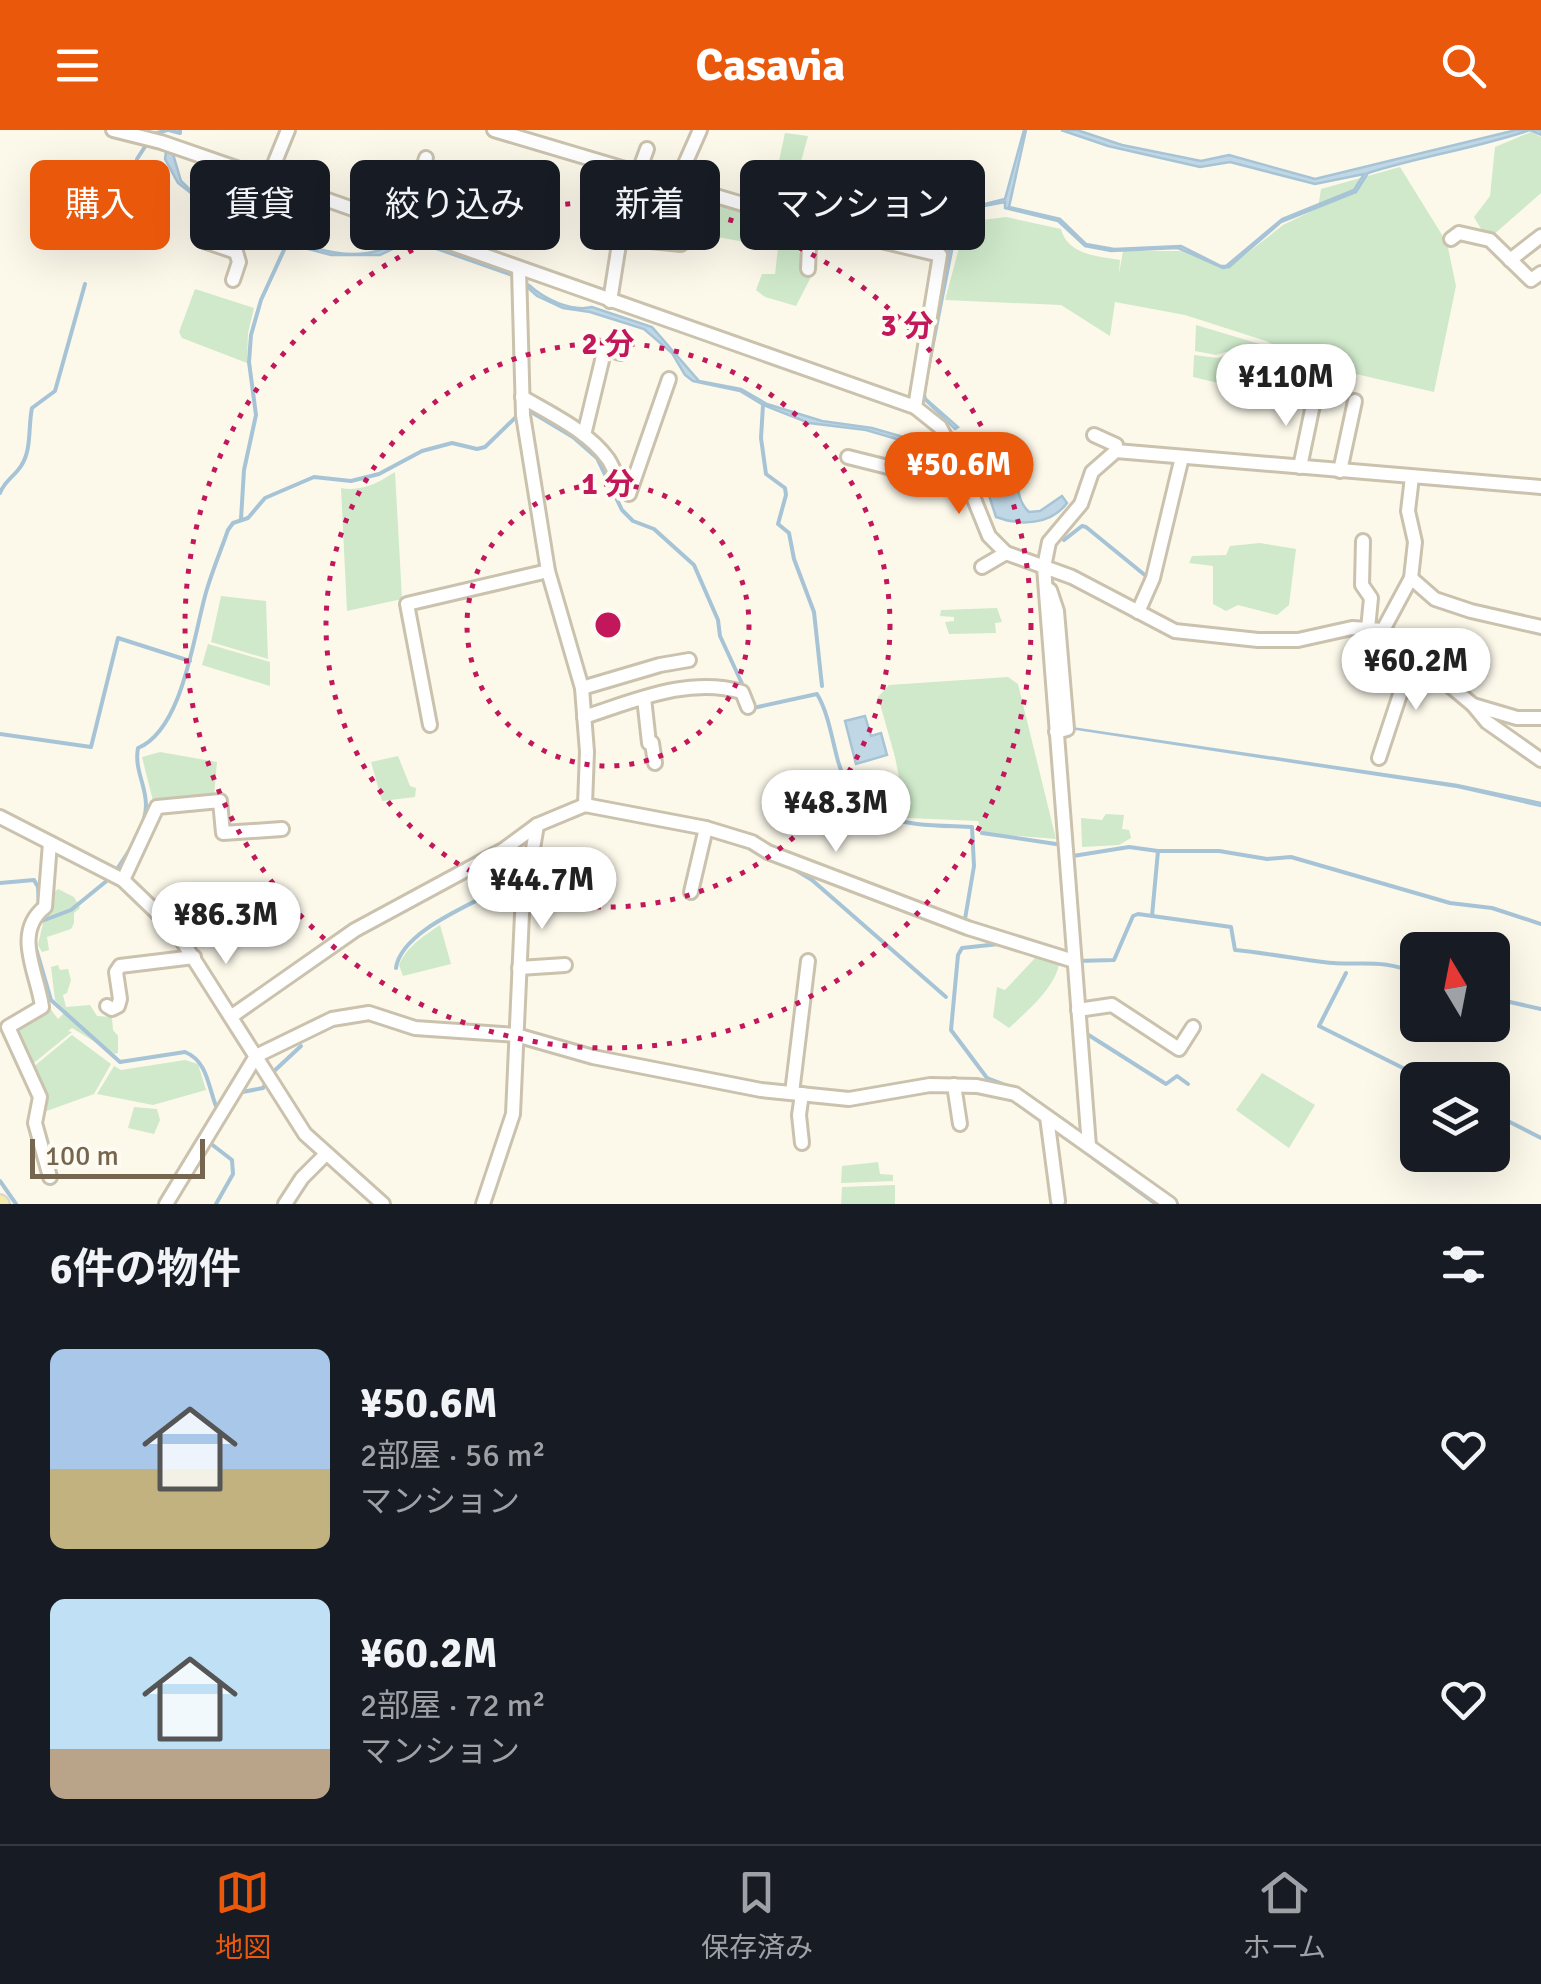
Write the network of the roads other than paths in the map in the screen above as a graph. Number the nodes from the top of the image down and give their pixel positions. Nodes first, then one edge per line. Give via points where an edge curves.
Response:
1 (113, 130) edge
2 (288, 130) edge
3 (494, 130) edge
4 (700, 130) edge
5 (164, 136) edge
6 (646, 148) dead end
7 (222, 160) edge
8 (276, 160) edge
9 (603, 160) edge
10 (642, 160) edge
11 (691, 160) edge
12 (1541, 236) edge
13 (1451, 240) dead end
14 (230, 250) edge
15 (467, 250) edge
16 (618, 250) edge
17 (809, 250) edge
18 (919, 250) edge
19 (1510, 260) junction
20 (519, 269) junction
21 (808, 269) dead end
22 (1541, 273) edge
23 (233, 280) dead end
24 (610, 301) junction
25 (620, 353) dead end
26 (669, 378) dead end
27 (522, 397) junction
28 (1314, 400) dead end
29 (1354, 401) dead end
30 (915, 407) junction
31 (584, 435) junction
32 (1094, 435) dead end
33 (1116, 451) junction
34 (848, 457) dead end
35 (1182, 457) junction
36 (1300, 467) junction
37 (1340, 471) junction
38 (1412, 477) junction
39 (966, 478) junction
40 (1541, 487) edge
41 (1363, 541) dead end
42 (1003, 550) junction
43 (981, 562) dead end
44 (1044, 570) junction
45 (548, 571) junction
46 (1410, 578) junction
47 (1138, 612) junction
48 (1541, 626) edge
49 (1376, 630) junction
50 (1412, 655) junction
51 (689, 660) dead end
52 (582, 688) junction
53 (644, 698) junction
54 (1472, 705) junction
55 (748, 707) dead end
56 (584, 716) junction
57 (1541, 718) edge
58 (430, 725) dead end
59 (1379, 758) dead end
60 (1541, 760) edge
61 (655, 763) dead end
62 (584, 805) junction
63 (0, 817) edge
64 (536, 825) junction
65 (706, 828) junction
66 (282, 829) dead end
67 (50, 843) junction
68 (123, 880) junction
69 (235, 892) dead end
70 (691, 892) dead end
71 (166, 921) junction
72 (194, 957) junction
73 (1074, 960) junction
74 (808, 961) dead end
75 (565, 965) dead end
76 (520, 968) junction
77 (107, 1006) dead end
78 (1078, 1010) junction
79 (232, 1016) junction
80 (1193, 1027) dead end
81 (516, 1035) junction
82 (256, 1056) junction
83 (954, 1085) junction
84 (796, 1094) junction
85 (1047, 1117) junction
86 (960, 1124) dead end
87 (802, 1144) dead end
88 (1089, 1146) junction
89 (325, 1155) junction
90 (50, 1177) dead end
91 (1058, 1201) dead end
92 (166, 1204) edge
93 (285, 1204) edge
94 (383, 1204) edge
95 (483, 1204) edge
96 (1170, 1204) edge

1 - 5 street
2 - 8 street
3 - 9 street
4 - 11 street
5 - 7 street
6 - 10 street
12 - 19 street
13 - 19 street via 1459,232 1490,240
14 - 23 street via 238,262
15 - 20 street
16 - 24 street
17 - 21 street
18 - 30 street via 940,255
19 - 22 street via 1531,280
20 - 24 street
20 - 27 street
24 - 30 street
25 - 31 street via 598,346
26 - 31 street via 629,494
27 - 31 street
27 - 45 street
28 - 36 street
29 - 37 street
30 - 39 street via 940,427
32 - 33 street via 1116,444
33 - 35 street
33 - 44 street via 1092,472 1081,504 1049,542
34 - 39 street via 940,480
35 - 36 street
35 - 47 street via 1153,578
36 - 37 street
37 - 38 street
38 - 40 street
38 - 46 street
39 - 42 street via 990,536
41 - 49 street via 1362,585
42 - 43 street
42 - 44 street
44 - 47 street
44 - 73 street
45 - 52 street
45 - 58 street via 407,604
46 - 48 street via 1435,599
46 - 49 street
47 - 49 street via 1175,631 1258,640
49 - 50 street
50 - 54 street
50 - 59 street
51 - 52 street
52 - 56 street
53 - 55 street via 700,686 742,692
53 - 56 street
53 - 61 street
54 - 57 street
54 - 60 street
56 - 62 street
62 - 64 street
62 - 65 street
63 - 67 street
64 - 76 street
64 - 79 street via 504,850 355,930
65 - 70 street
65 - 73 street via 968,928
66 - 68 street via 223,833 220,801 157,807
67 - 68 street
67 - 90 street via 45,906 27,943 42,1007 8,1027 40,1097 36,1122
68 - 71 street
69 - 71 street
71 - 72 street
72 - 77 street via 120,966 118,1006
72 - 79 street
73 - 78 street
74 - 84 street
75 - 76 street
76 - 81 street
78 - 80 street via 1112,1006 1180,1049
78 - 88 street
79 - 82 street
81 - 82 street via 415,1028 369,1013 332,1020
81 - 84 street via 593,1057
81 - 95 street via 513,1114
82 - 89 street
82 - 92 street
83 - 84 street via 849,1098
83 - 85 street via 1015,1094
83 - 86 street
84 - 87 street
85 - 88 street
85 - 91 street
88 - 96 street
89 - 93 street
89 - 94 street

